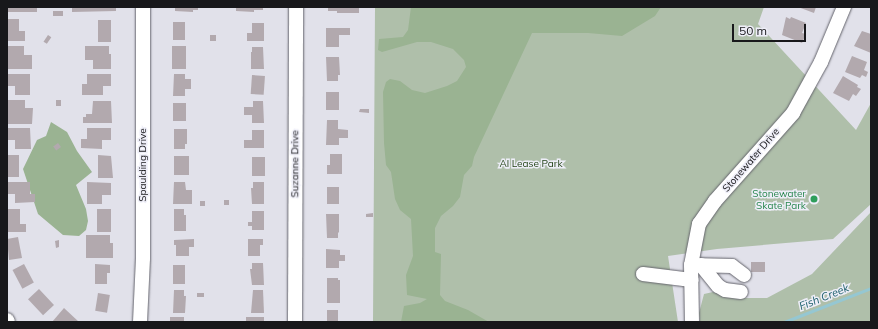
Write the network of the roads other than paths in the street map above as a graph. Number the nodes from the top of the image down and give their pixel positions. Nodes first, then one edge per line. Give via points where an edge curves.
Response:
1 (143, 7) edge
2 (296, 7) edge
3 (844, 7) edge
4 (696, 265) junction
5 (643, 274) dead end
6 (744, 275) dead end
7 (692, 280) junction
8 (741, 292) dead end
9 (140, 322) edge
10 (295, 322) edge
11 (692, 322) edge

1 - 9 street, Spaulding Drive via 143,258
2 - 10 street, Suzanne Drive
3 - 4 street, Stonewater Drive via 821,62 793,113 715,201 699,224
4 - 6 street via 732,266
4 - 7 street, Stonewater Drive
4 - 8 street via 718,286 725,290
5 - 7 street
7 - 11 street, Stonewater Drive

